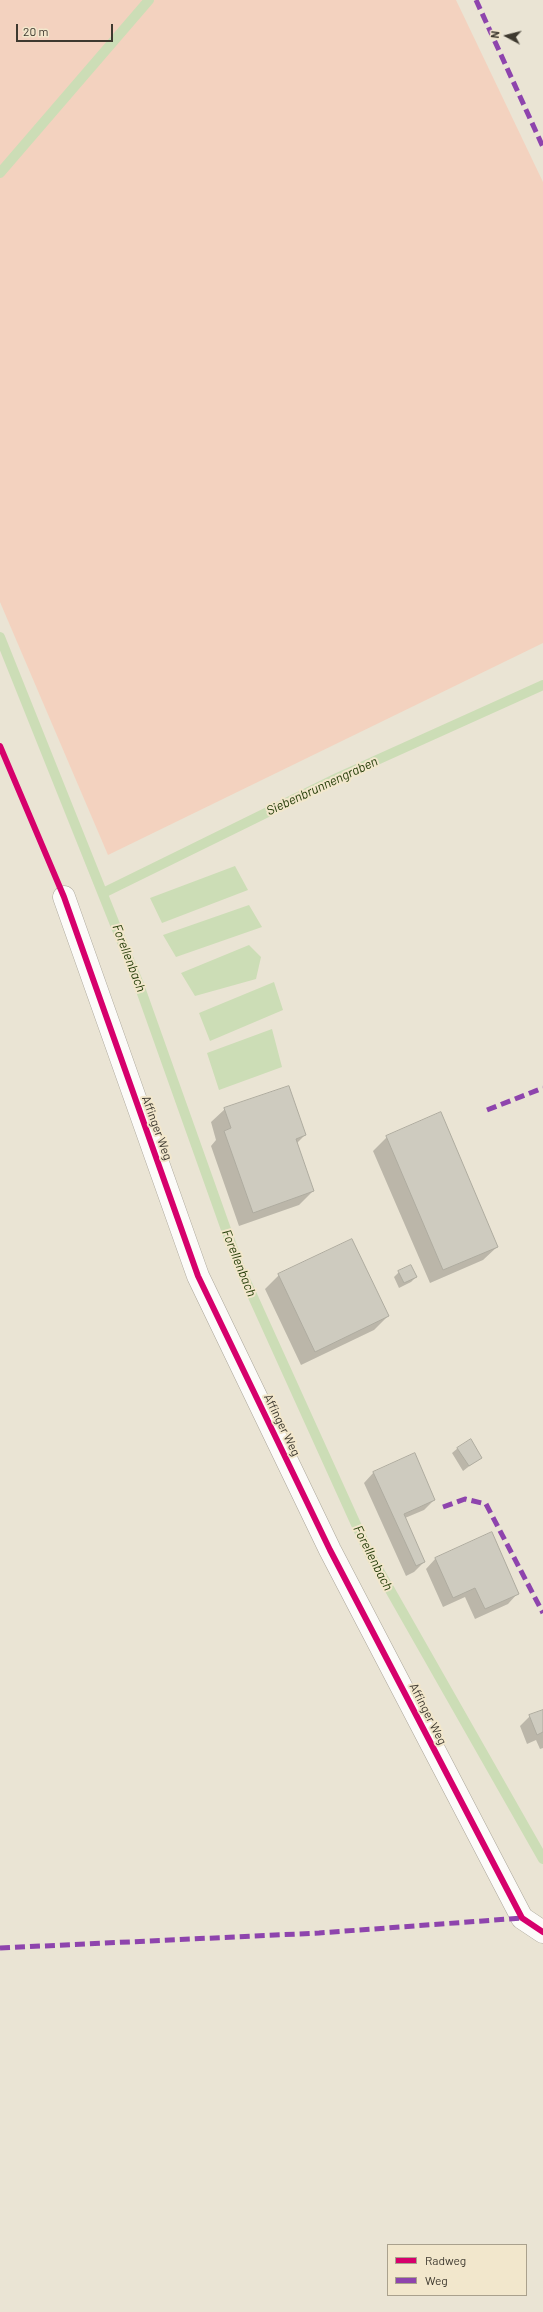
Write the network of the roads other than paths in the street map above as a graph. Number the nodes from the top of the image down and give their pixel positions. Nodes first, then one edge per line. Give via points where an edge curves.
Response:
1 (64, 897) dead end
2 (543, 1932) edge

1 - 2 street, Affinger Weg via 198,1276 330,1550 522,1918

